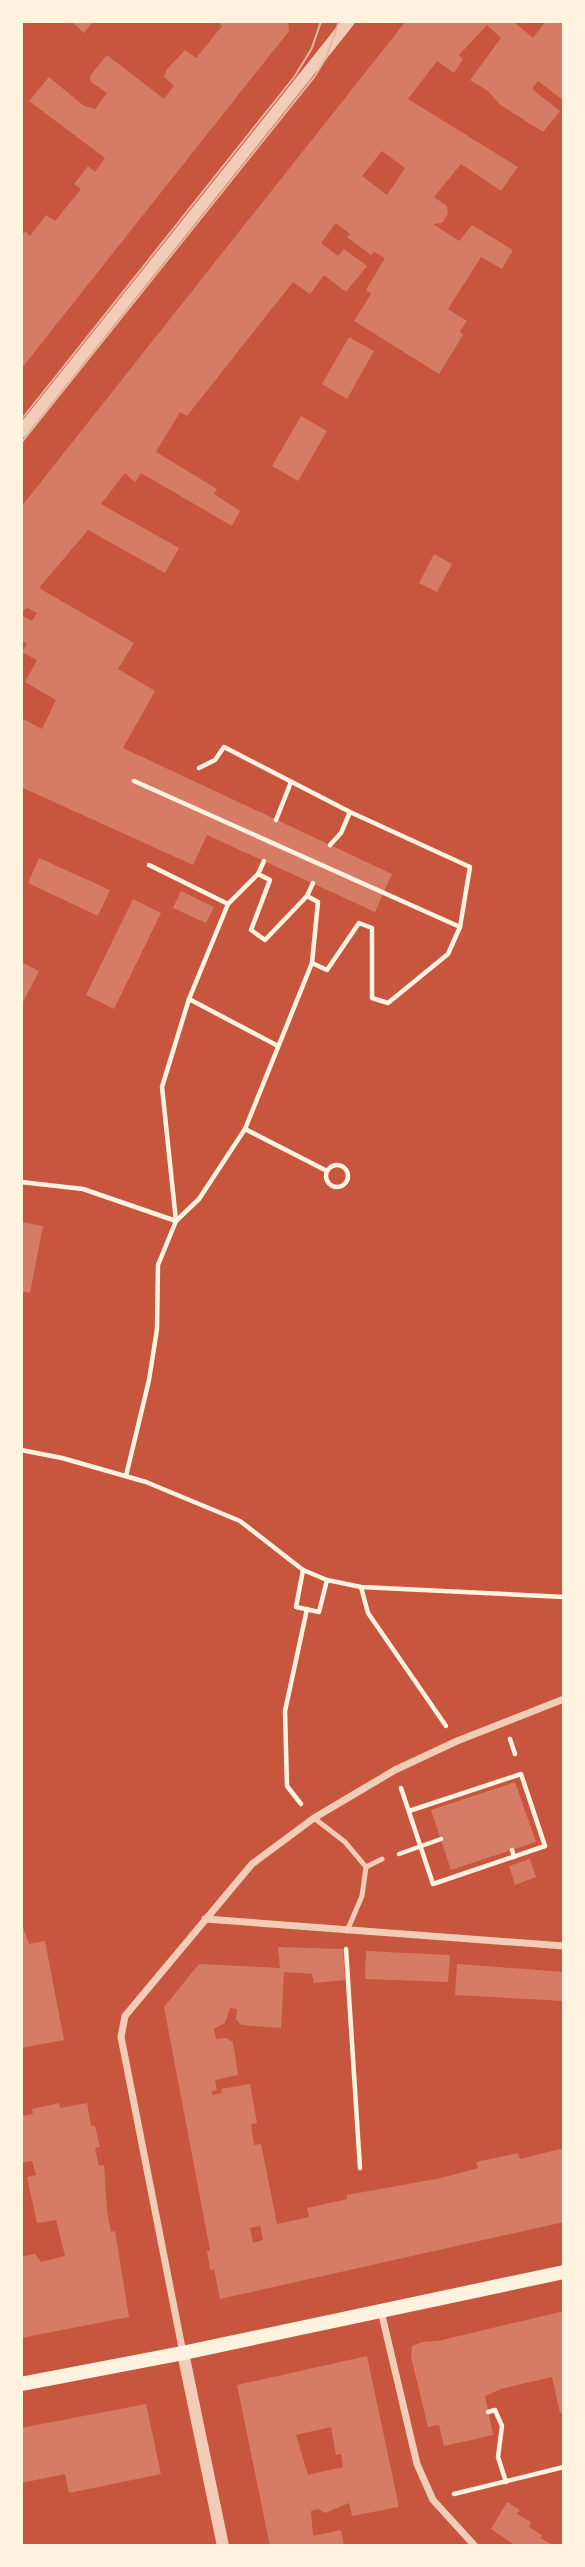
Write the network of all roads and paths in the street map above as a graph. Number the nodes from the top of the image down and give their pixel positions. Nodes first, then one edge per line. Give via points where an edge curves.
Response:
1 (349, 21) edge
2 (21, 432) edge
3 (198, 768) dead end
4 (134, 781) dead end
5 (291, 782) junction
6 (351, 812) junction
7 (275, 820) dead end
8 (330, 845) dead end
9 (264, 861) dead end
10 (149, 865) dead end
11 (258, 874) junction
12 (313, 883) dead end
13 (307, 896) junction
14 (228, 904) junction
15 (460, 928) junction
16 (312, 963) junction
17 (189, 999) junction
18 (278, 1046) junction
19 (245, 1129) junction
20 (327, 1171) junction
21 (21, 1182) edge
22 (176, 1221) junction
23 (21, 1450) edge
24 (126, 1476) junction
25 (303, 1570) junction
26 (327, 1580) junction
27 (362, 1587) junction
28 (564, 1597) edge
29 (307, 1609) junction
30 (564, 1699) edge
31 (457, 1741) junction
32 (396, 1770) junction
33 (301, 1804) dead end
34 (409, 1811) junction
35 (314, 1818) junction
36 (441, 1839) dead end
37 (421, 1846) junction
38 (409, 1850) dead end
39 (512, 1850) dead end
40 (514, 1857) junction
41 (382, 1859) dead end
42 (366, 1867) junction
43 (205, 1919) junction
44 (347, 1931) junction
45 (564, 1946) edge
46 (360, 2168) dead end
47 (564, 2272) edge
48 (381, 2311) junction
49 (183, 2353) junction
50 (21, 2384) edge
51 (488, 2412) dead end
52 (564, 2468) edge
53 (506, 2482) junction
54 (433, 2500) junction
55 (223, 2546) edge
56 (475, 2546) edge

1 - 2 street
3 - 5 path via 215,760 224,747
4 - 15 path
5 - 6 path
5 - 7 path
6 - 8 path
6 - 15 path via 470,867
9 - 11 path
10 - 14 path
11 - 13 path via 270,880 251,930 265,940
11 - 14 path
12 - 13 path
13 - 16 path via 318,902
14 - 17 path
15 - 16 path via 448,954 388,1003 372,998 372,928 359,923 327,970
16 - 18 path
17 - 18 path
17 - 22 path via 162,1087
18 - 19 path
19 - 20 path
19 - 22 path via 199,1199
20 - 20 path via 332,1186 338,1188 348,1181 342,1166
21 - 22 path via 83,1189
22 - 24 path via 158,1265 157,1329
23 - 24 path
24 - 25 path via 240,1521
25 - 26 path
25 - 29 path via 296,1607
26 - 27 path
26 - 29 path via 319,1612
27 - 28 path
27 - 31 path via 368,1613
29 - 33 path via 285,1711 287,1786
30 - 31 street
31 - 32 street
32 - 34 path
32 - 35 street
34 - 37 path
34 - 40 path via 521,1774 545,1846
35 - 42 lane via 345,1842
35 - 43 street via 252,1864
36 - 37 path
37 - 38 path
37 - 40 path via 433,1884
39 - 40 path
41 - 42 lane
42 - 44 lane via 362,1896
43 - 44 street
43 - 49 street via 125,2016 121,2037
44 - 45 street
44 - 46 path via 347,1995
47 - 48 main road
48 - 49 main road
48 - 54 street via 417,2465
49 - 50 main road
49 - 55 street
51 - 53 path via 495,2410 502,2426 498,2457
52 - 53 path
53 - 54 path
54 - 56 street

